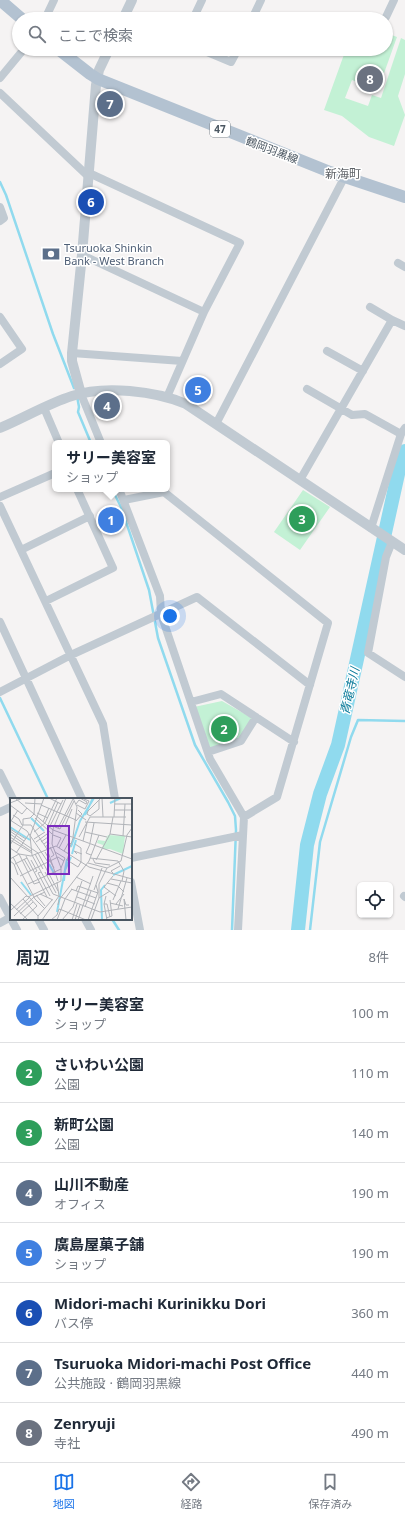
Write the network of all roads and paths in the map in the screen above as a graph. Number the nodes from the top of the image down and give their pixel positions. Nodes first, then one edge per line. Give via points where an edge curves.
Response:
1 (0, 0) edge
2 (54, 0) edge
3 (132, 0) edge
4 (202, 0) edge
5 (261, 0) edge
6 (394, 0) edge
7 (14, 12) edge
8 (48, 12) edge
9 (129, 12) edge
10 (196, 12) edge
11 (255, 12) edge
12 (388, 12) edge
13 (18, 56) edge
14 (67, 56) edge
15 (106, 56) edge
16 (217, 56) edge
17 (234, 56) edge
18 (0, 78) edge
19 (98, 78) junction
20 (0, 93) edge
21 (89, 175) junction
22 (344, 178) junction
23 (405, 198) edge
24 (0, 207) edge
25 (0, 221) edge
26 (82, 255) junction
27 (370, 307) dead end
28 (204, 312) junction
29 (0, 317) edge
30 (392, 320) junction
31 (405, 326) edge
32 (326, 351) dead end
33 (72, 353) junction
34 (182, 361) junction
35 (0, 364) edge
36 (362, 371) junction
37 (307, 389) dead end
38 (81, 394) junction
39 (167, 397) junction
40 (44, 408) junction
41 (341, 409) junction
42 (216, 424) junction
43 (0, 428) edge
44 (403, 431) edge
45 (58, 440) edge
46 (100, 440) edge
47 (52, 474) edge
48 (300, 480) junction
49 (78, 492) edge
50 (120, 492) edge
51 (0, 497) edge
52 (124, 500) junction
53 (0, 506) edge
54 (90, 516) junction
55 (371, 528) junction
56 (392, 542) junction
57 (21, 550) junction
58 (405, 550) edge
59 (46, 601) junction
60 (161, 614) junction
61 (0, 622) edge
62 (71, 655) junction
63 (405, 677) edge
64 (27, 678) junction
65 (310, 685) junction
66 (1, 691) edge
67 (191, 702) junction
68 (256, 717) junction
69 (294, 742) junction
70 (208, 752) junction
71 (0, 773) edge
72 (13, 798) edge
73 (82, 798) edge
74 (115, 798) edge
75 (10, 807) edge
76 (0, 812) edge
77 (244, 817) junction
78 (243, 835) junction
79 (132, 858) edge
80 (132, 887) edge
81 (0, 898) edge
82 (10, 916) edge
83 (10, 918) edge
84 (12, 920) edge
85 (39, 920) edge
86 (85, 920) edge
87 (0, 923) edge
88 (17, 930) edge
89 (44, 930) edge
90 (90, 930) edge
91 (140, 930) edge
92 (238, 930) edge

1 - 7 main road
2 - 8 street
3 - 9 street
4 - 10 street
5 - 11 street
6 - 12 street
13 - 18 street
14 - 19 main road, 鶴岡羽黒線 / 47
15 - 19 street
16 - 17 street via 231,62
19 - 21 street
19 - 22 main road, 鶴岡羽黒線 / 47
20 - 21 street
21 - 26 street
21 - 28 street via 240,243
22 - 23 main road, 鶴岡羽黒線 / 47
22 - 42 street
24 - 25 street via 4,218
26 - 28 street
26 - 33 street
27 - 30 street
28 - 34 street
29 - 35 street via 22,349
30 - 31 street
30 - 36 street
32 - 36 street
33 - 34 street
33 - 38 street
34 - 39 street
36 - 41 street
37 - 41 street
38 - 39 street via 94,391 143,392
38 - 40 street
38 - 46 street
39 - 42 street via 186,404
40 - 43 street
40 - 45 street
41 - 44 street via 352,415 365,414
41 - 48 street
42 - 48 street
44 - 55 street
47 - 51 street
48 - 55 street
49 - 54 street
50 - 52 street
52 - 60 street via 160,596
52 - 65 street via 164,492 328,623
53 - 57 street
54 - 57 street
54 - 59 street via 113,568
55 - 56 street
56 - 58 street
56 - 63 street via 386,557 368,653
57 - 59 street
59 - 62 street
60 - 62 street
60 - 65 street via 197,598
60 - 67 street
61 - 64 street
62 - 64 street
62 - 74 street via 103,724
64 - 66 street
64 - 73 street
65 - 69 street
67 - 68 street via 221,694
67 - 70 street
68 - 69 street
68 - 70 street via 241,741
69 - 77 street via 277,797
70 - 77 street
71 - 72 street
75 - 76 street
77 - 78 street
78 - 79 street
78 - 92 street
80 - 91 street
81 - 82 street
83 - 87 street
84 - 88 street
85 - 89 street
86 - 90 street

